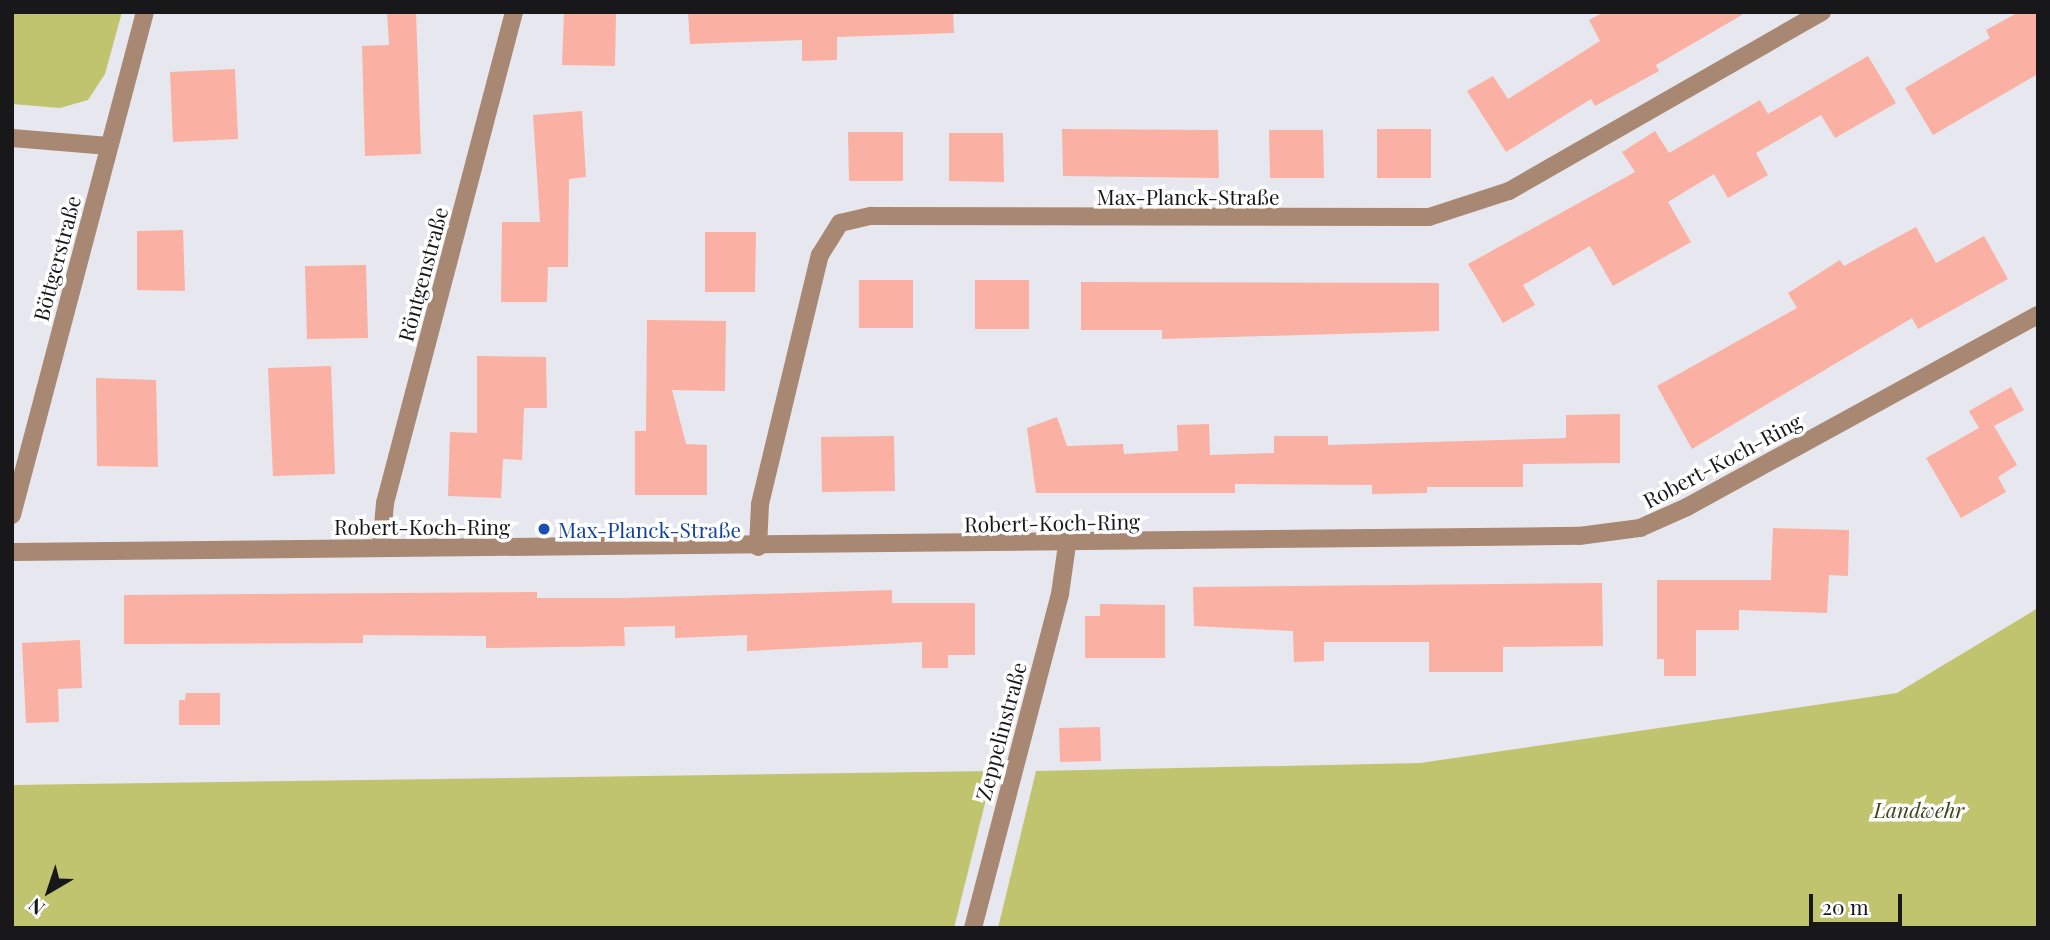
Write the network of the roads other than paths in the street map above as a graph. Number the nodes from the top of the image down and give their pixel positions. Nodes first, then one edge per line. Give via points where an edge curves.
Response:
1 (145, 12) edge
2 (514, 12) edge
3 (1822, 12) edge
4 (12, 138) edge
5 (109, 146) junction
6 (2038, 315) edge
7 (12, 515) edge
8 (1067, 545) junction
9 (758, 547) junction
10 (381, 548) junction
11 (12, 552) edge
12 (973, 928) edge

1 - 5 street, Böttgerstraße
2 - 10 street, Röntgenstraße via 385,503
3 - 9 street, Max-Planck-Straße via 1509,191 1429,217 871,216 839,223 820,255 760,504
4 - 5 street
5 - 7 street, Böttgerstraße
6 - 8 street, Robert-Koch-Ring via 1640,528 1579,536
8 - 9 street, Robert-Koch-Ring
8 - 12 street, Zeppelinstraße via 1060,594
9 - 10 street, Robert-Koch-Ring
10 - 11 street, Robert-Koch-Ring

